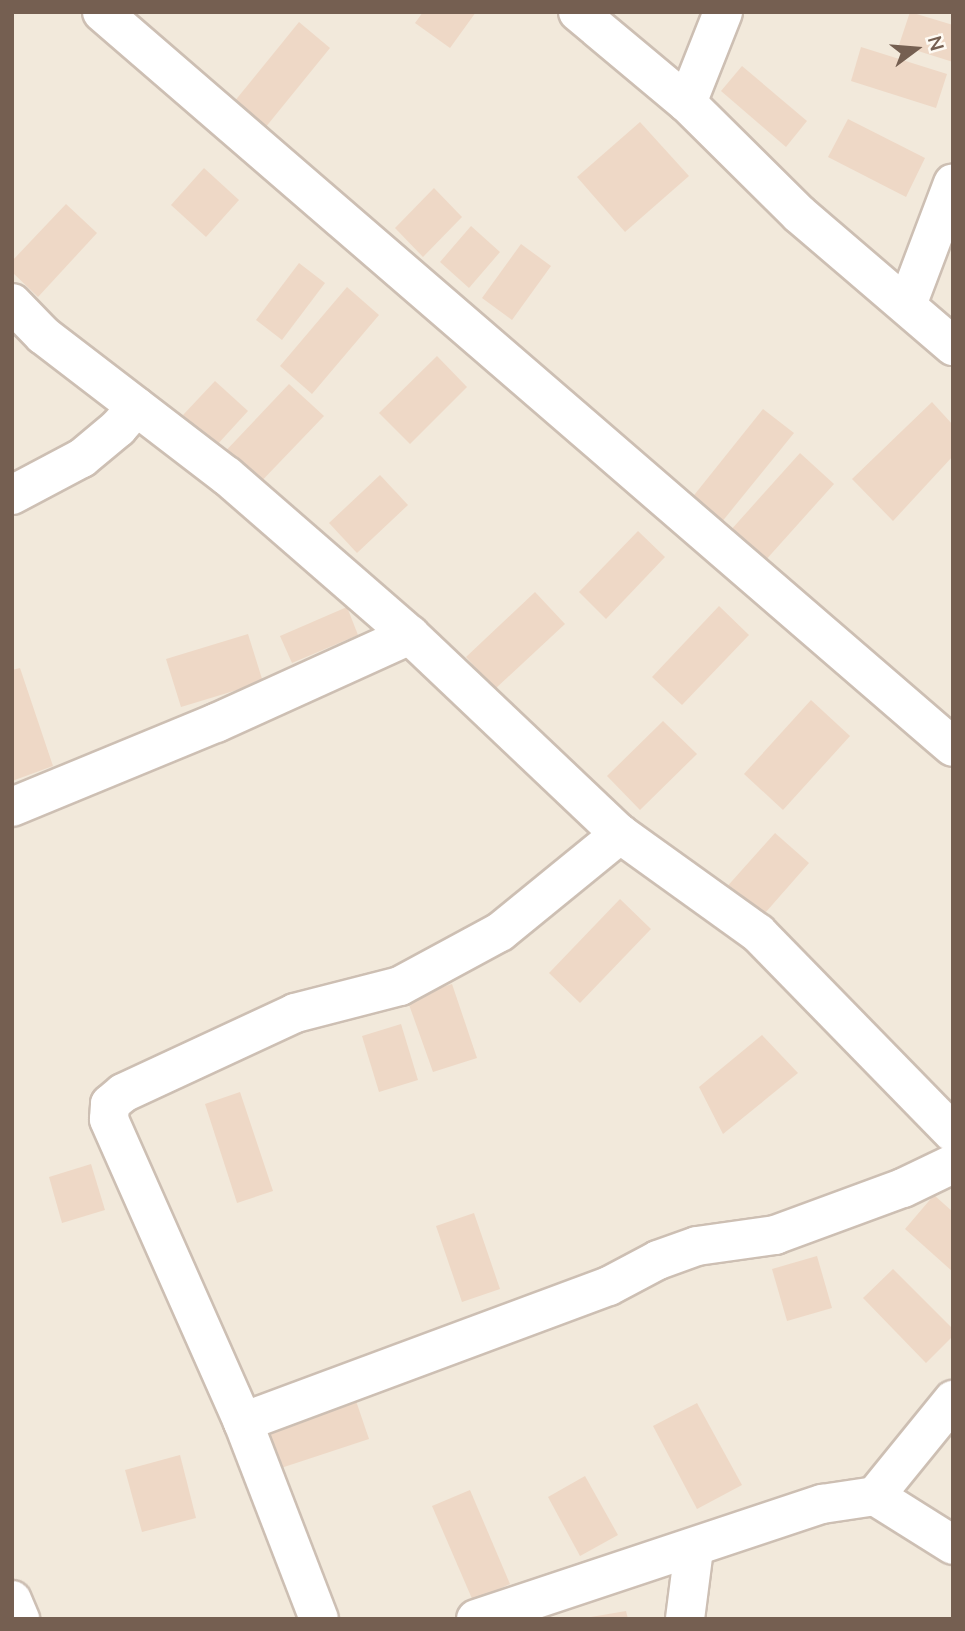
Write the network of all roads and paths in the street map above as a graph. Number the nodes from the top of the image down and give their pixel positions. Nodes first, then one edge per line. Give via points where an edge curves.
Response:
1 (102, 12) edge
2 (578, 12) edge
3 (723, 12) edge
4 (687, 103) junction
5 (953, 183) edge
6 (12, 303) edge
7 (906, 305) junction
8 (953, 346) edge
9 (136, 407) junction
10 (12, 495) edge
11 (410, 635) junction
12 (953, 747) edge
13 (12, 807) edge
14 (620, 834) junction
15 (953, 1133) edge
16 (953, 1164) edge
17 (953, 1400) edge
18 (243, 1422) junction
19 (875, 1496) junction
20 (953, 1545) edge
21 (694, 1549) junction
22 (12, 1600) edge
23 (20, 1619) edge
24 (319, 1619) edge
25 (476, 1619) edge
26 (685, 1619) edge

1 - 12 street
2 - 4 street
3 - 4 street
4 - 7 street via 799,214
5 - 7 street
6 - 9 street via 43,335
7 - 8 street
9 - 10 street via 82,458
9 - 11 street via 227,476
11 - 13 street via 216,723
11 - 14 street
14 - 15 street via 758,933
14 - 18 street via 500,932 400,986 295,1013 122,1093 110,1104 109,1119
16 - 18 street via 903,1188 775,1235 697,1246 658,1260 609,1286
17 - 19 street
18 - 24 street
19 - 20 street
19 - 21 street via 822,1504
21 - 25 street
21 - 26 street
22 - 23 street

